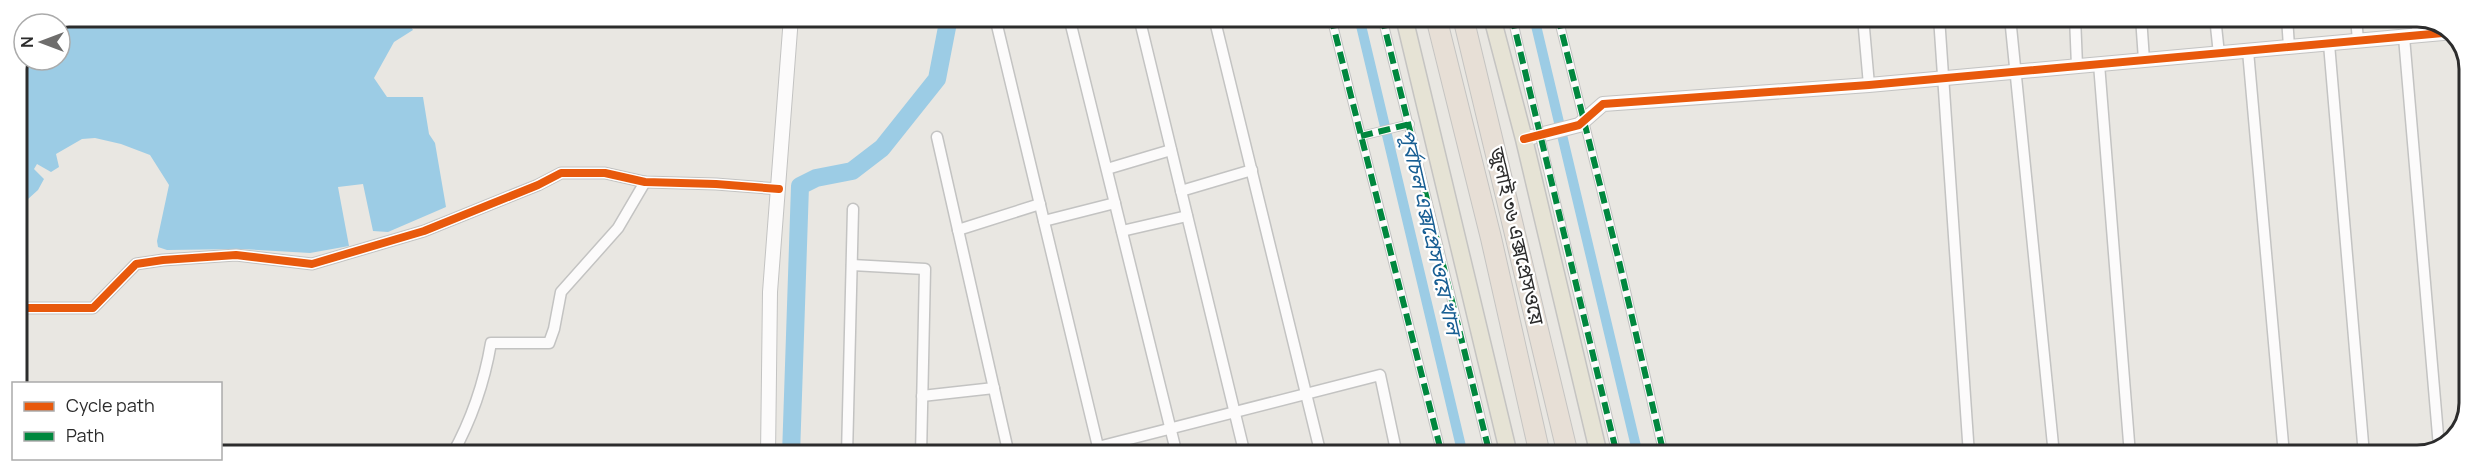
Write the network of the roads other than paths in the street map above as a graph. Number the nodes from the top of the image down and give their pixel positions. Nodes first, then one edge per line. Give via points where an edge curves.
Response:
1 (790, 27) edge
2 (997, 27) edge
3 (1072, 27) edge
4 (1141, 27) edge
5 (1216, 27) edge
6 (1334, 27) edge
7 (1385, 27) edge
8 (1406, 27) edge
9 (1438, 27) edge
10 (1465, 27) edge
11 (1495, 27) edge
12 (1514, 27) edge
13 (1560, 27) edge
14 (1864, 27) edge
15 (1939, 27) edge
16 (2011, 27) edge
17 (2075, 27) edge
18 (2142, 27) edge
19 (2216, 27) edge
20 (2288, 27) edge
21 (2357, 27) edge
22 (2413, 27) edge
23 (2439, 33) edge
24 (2411, 36) junction
25 (2358, 41) junction
26 (2329, 44) junction
27 (2289, 47) junction
28 (2248, 51) junction
29 (2219, 54) junction
30 (2144, 60) junction
31 (2099, 64) junction
32 (2077, 66) junction
33 (2015, 72) junction
34 (1942, 79) junction
35 (1869, 85) junction
36 (1582, 123) junction
37 (1410, 124) junction
38 (1361, 136) junction
39 (1541, 136) junction
40 (937, 137) dead end
41 (1524, 139) junction
42 (1171, 150) junction
43 (1107, 169) junction
44 (1252, 170) junction
45 (645, 182) junction
46 (779, 189) junction
47 (1181, 191) junction
48 (1115, 203) junction
49 (1040, 204) junction
50 (853, 209) dead end
51 (1187, 216) junction
52 (1044, 221) junction
53 (958, 230) junction
54 (1122, 231) junction
55 (852, 265) junction
56 (27, 308) edge
57 (994, 388) junction
58 (1306, 394) junction
59 (922, 396) junction
60 (1235, 413) junction
61 (1170, 429) junction
62 (2438, 439) edge
63 (457, 445) edge
64 (768, 445) edge
65 (847, 445) edge
66 (921, 445) edge
67 (1007, 445) edge
68 (1094, 445) edge
69 (1121, 445) edge
70 (1174, 445) edge
71 (1243, 445) edge
72 (1319, 445) edge
73 (1395, 445) edge
74 (1439, 445) edge
75 (1488, 445) edge
76 (1507, 445) edge
77 (1538, 445) edge
78 (1566, 445) edge
79 (1597, 445) edge
80 (1615, 445) edge
81 (1662, 445) edge
82 (1968, 445) edge
83 (2053, 445) edge
84 (2129, 445) edge
85 (2283, 445) edge
86 (2363, 445) edge

1 - 46 street
2 - 49 street
3 - 43 street
4 - 42 street
5 - 44 street
6 - 38 street
7 - 37 street
8 - 76 main road
9 - 77 highway, জুলাই ৩৬ এক্সপ্রেসওয়ে
10 - 78 highway, জুলাই ৩৬ এক্সপ্রেসওয়ে
11 - 41 main road
12 - 39 street
13 - 36 street
14 - 35 street
15 - 34 street
16 - 33 street
17 - 32 street
18 - 30 street
19 - 29 street
20 - 27 street
21 - 25 street
22 - 24 street
23 - 24 street
24 - 25 street
24 - 62 street
25 - 26 street
26 - 27 street
26 - 86 street
27 - 28 street
28 - 29 street
28 - 85 street
29 - 30 street
30 - 31 street
31 - 32 street
31 - 84 street
32 - 33 street
33 - 34 street
33 - 83 street
34 - 35 street
34 - 82 street
35 - 36 street via 1603,104
36 - 39 street
36 - 81 street
37 - 38 street
37 - 75 street
38 - 74 street
39 - 41 street
39 - 80 street
40 - 53 street
41 - 79 main road
42 - 43 street
42 - 47 street
43 - 48 street
44 - 47 street
44 - 58 street
45 - 46 street
45 - 56 street via 605,173 561,173 424,231 312,264 236,255 136,264 93,308
45 - 63 street via 618,228 561,292 549,343 491,343 476,404
46 - 64 street via 770,292
47 - 51 street
48 - 52 street
48 - 54 street
49 - 52 street
49 - 53 street
50 - 55 street
51 - 54 street
51 - 60 street
52 - 68 street
53 - 57 street
54 - 61 street
55 - 59 street via 925,269
55 - 65 street
57 - 59 street
57 - 67 street
58 - 60 street
58 - 72 street
58 - 73 street via 1380,375
59 - 66 street
60 - 61 street
60 - 71 street
61 - 69 street
61 - 70 street

